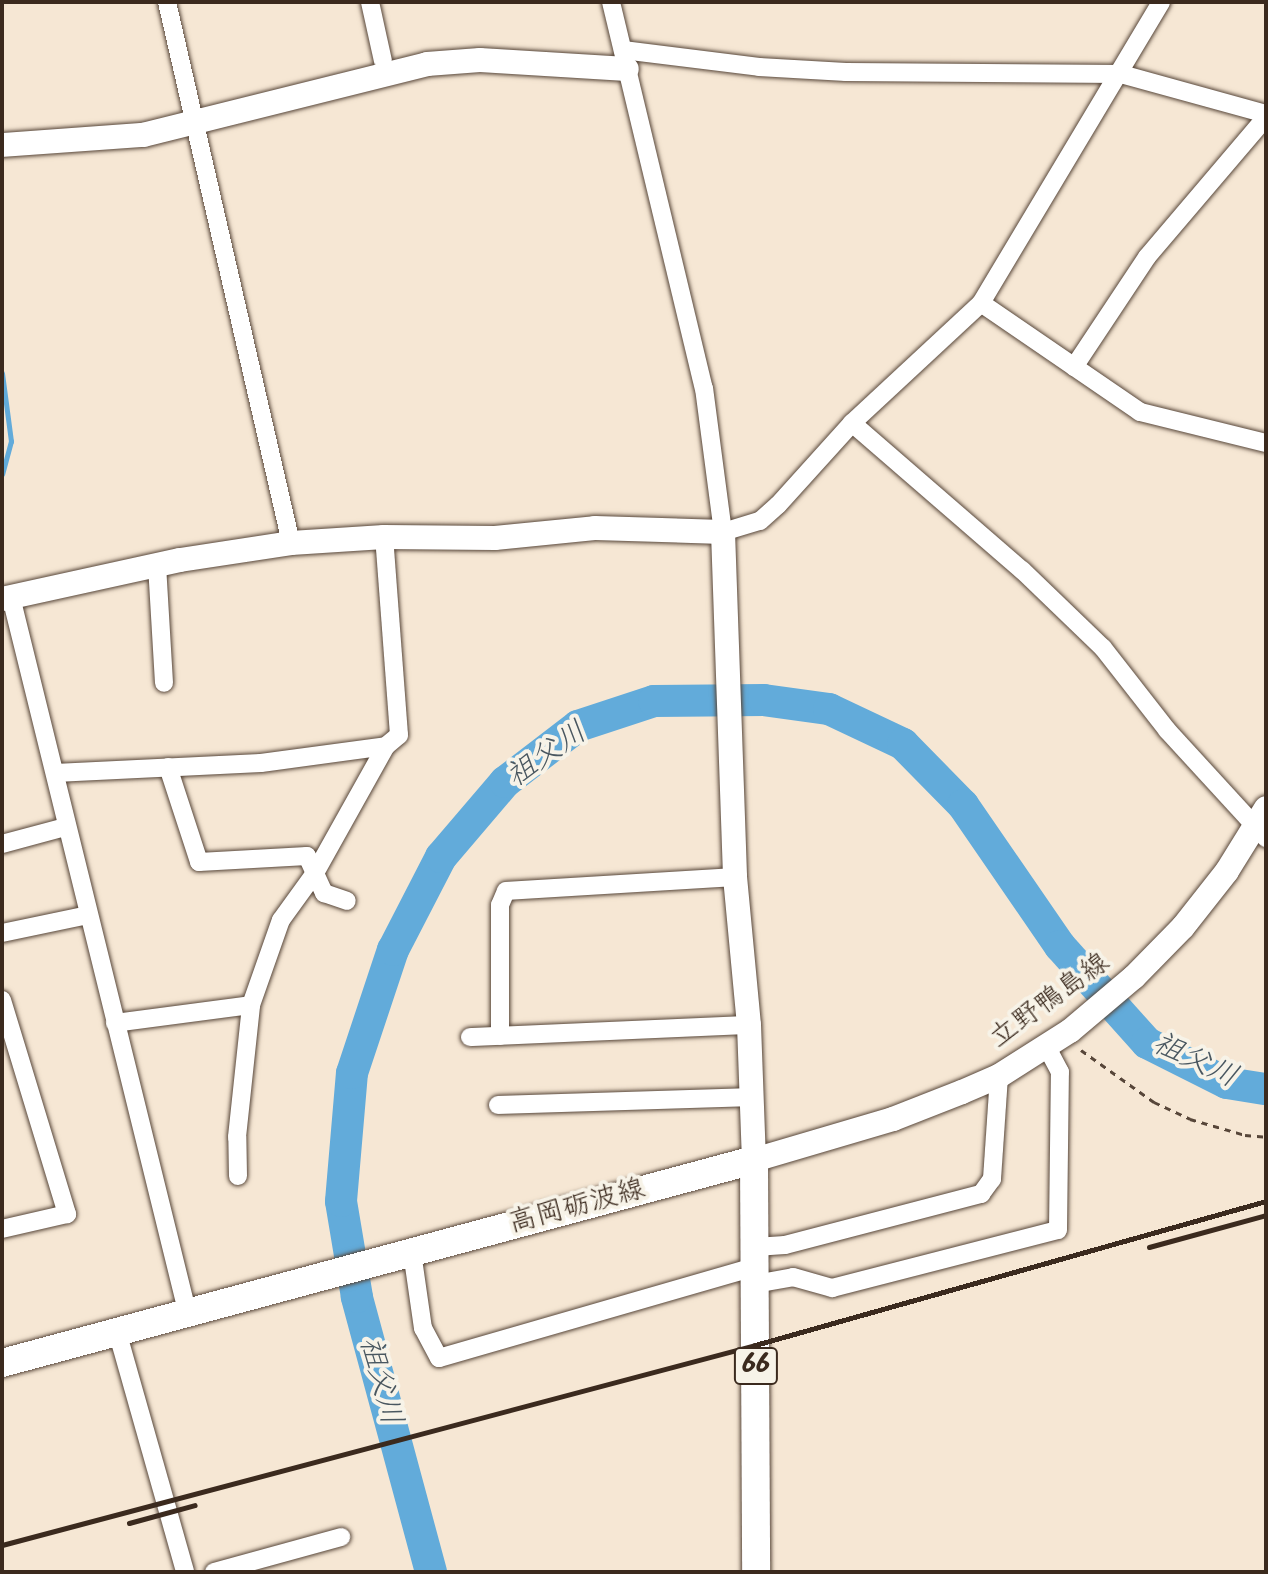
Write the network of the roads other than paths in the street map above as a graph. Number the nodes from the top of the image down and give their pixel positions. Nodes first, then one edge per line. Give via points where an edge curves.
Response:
1 (167, 2) edge
2 (370, 2) edge
3 (611, 2) edge
4 (1161, 2) edge
5 (625, 60) junction
6 (383, 61) dead end
7 (1121, 74) junction
8 (1266, 116) edge
9 (195, 123) junction
10 (2, 145) edge
11 (981, 303) junction
12 (1074, 367) junction
13 (852, 423) junction
14 (1266, 443) edge
15 (723, 532) junction
16 (384, 537) junction
17 (291, 543) junction
18 (157, 565) junction
19 (6, 598) edge
20 (164, 683) dead end
21 (386, 746) junction
22 (168, 767) junction
23 (55, 773) junction
24 (1262, 824) edge
25 (65, 827) junction
26 (2, 844) edge
27 (315, 873) junction
28 (735, 877) junction
29 (347, 901) dead end
30 (88, 915) junction
31 (2, 933) edge
32 (2, 1000) edge
33 (251, 1005) junction
34 (115, 1023) junction
35 (749, 1025) junction
36 (500, 1036) junction
37 (470, 1037) dead end
38 (1060, 1038) junction
39 (999, 1076) junction
40 (753, 1097) junction
41 (498, 1105) dead end
42 (754, 1160) junction
43 (238, 1176) dead end
44 (2, 1229) edge
45 (400, 1255) junction
46 (755, 1266) junction
47 (187, 1311) junction
48 (117, 1331) junction
49 (2, 1363) edge
50 (341, 1537) dead end
51 (185, 1572) edge
52 (214, 1572) edge
53 (756, 1572) edge

1 - 9 street
2 - 6 street
3 - 5 street
4 - 7 street
5 - 7 street via 846,72
5 - 9 street via 427,64
5 - 15 street via 704,388
7 - 8 street
7 - 11 street
8 - 12 street via 1147,257
9 - 10 street via 143,135
9 - 17 street
11 - 12 street
11 - 13 street
12 - 14 street via 1140,412
13 - 15 street via 760,521
13 - 24 street via 1022,570 1103,648 1167,730
15 - 16 street via 595,528 495,538
15 - 28 street
16 - 17 street
16 - 21 street via 399,735
17 - 18 street
18 - 19 street
18 - 20 street
19 - 23 street
21 - 22 street via 261,763
21 - 27 street
22 - 23 street
22 - 27 street via 199,862 307,856
23 - 25 street
24 - 38 street, 立野鴨島線 via 1183,927 1134,977
25 - 26 street
25 - 30 street
27 - 29 street via 324,893
27 - 33 street via 281,920
28 - 35 street
28 - 36 street via 506,891 500,905
30 - 31 street
30 - 34 street
32 - 44 street via 67,1214
33 - 34 street
33 - 43 street
34 - 47 street
35 - 36 street
35 - 40 street
36 - 37 street
38 - 39 street, 立野鴨島線
38 - 46 street via 1058,1230 832,1288
39 - 42 street, 立野鴨島線 via 893,1119
39 - 46 street via 992,1179 981,1194 785,1245
40 - 41 street
40 - 42 street
42 - 45 main road, 高岡砺波線
42 - 46 main road, 66
45 - 46 street via 423,1328 439,1358
45 - 47 main road, 高岡砺波線
46 - 53 main road, 66
47 - 48 main road, 高岡砺波線
48 - 49 main road, 高岡砺波線
48 - 51 street
50 - 52 street

